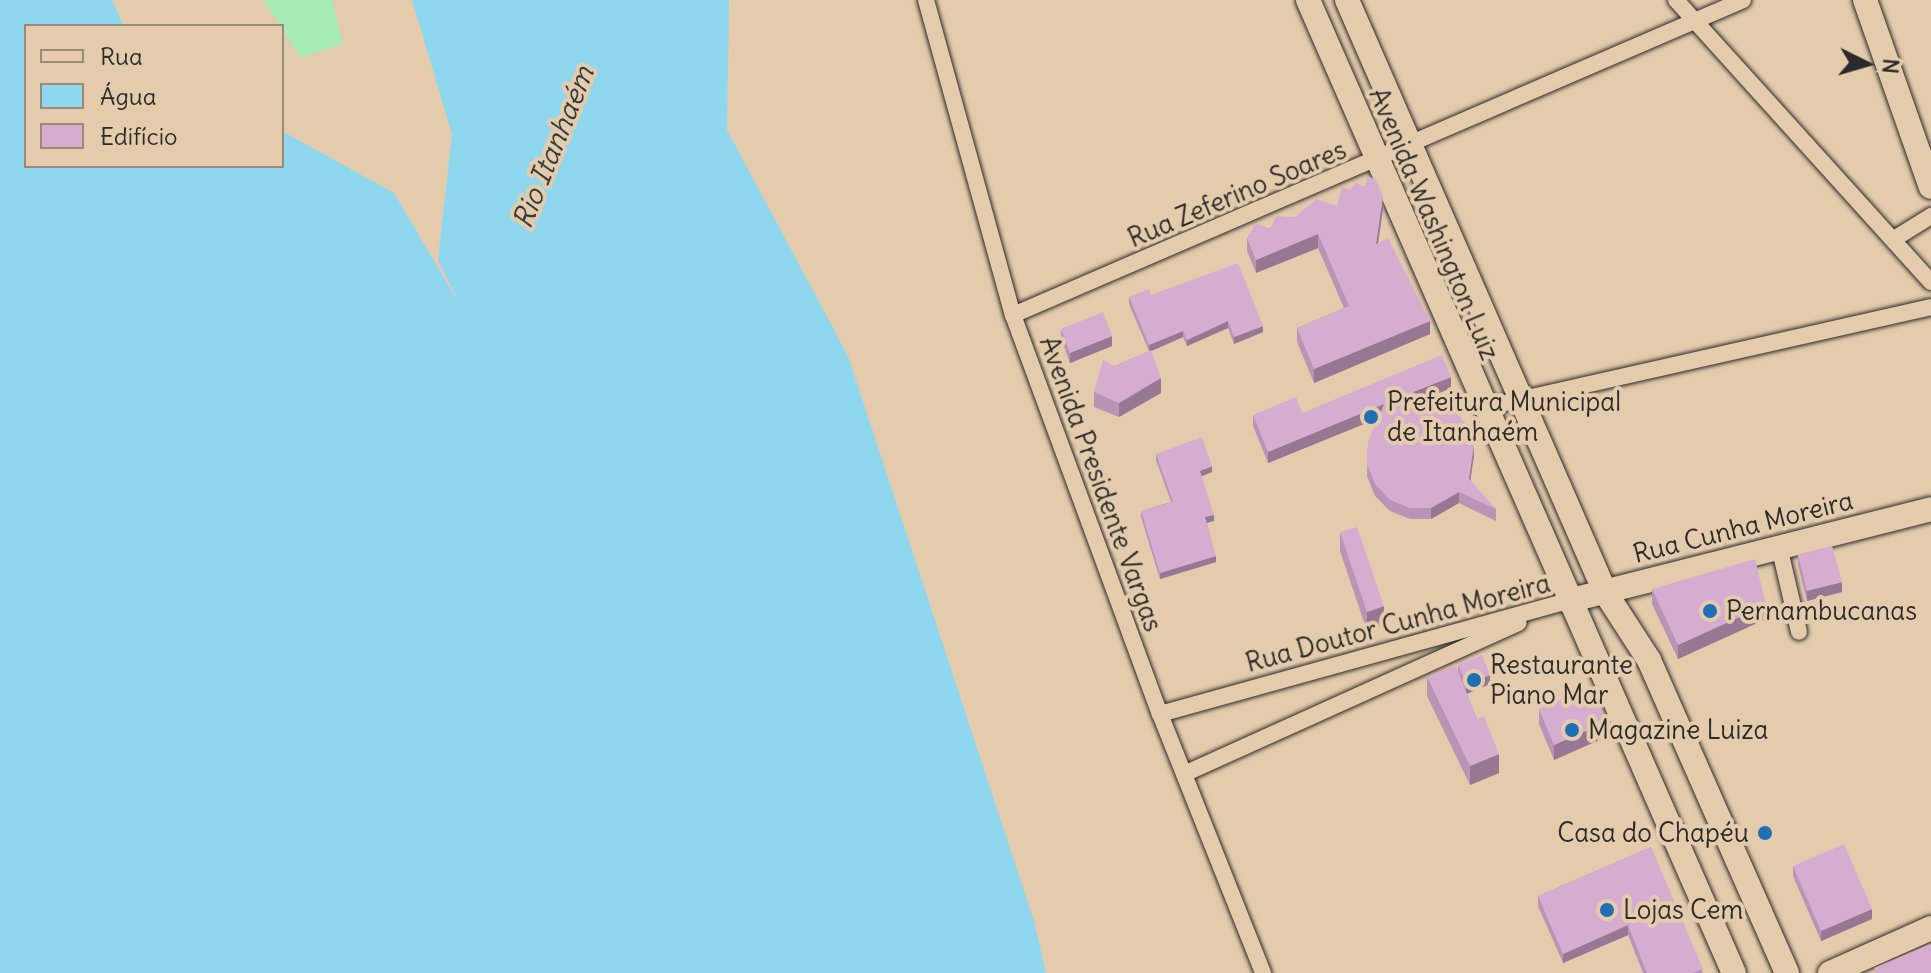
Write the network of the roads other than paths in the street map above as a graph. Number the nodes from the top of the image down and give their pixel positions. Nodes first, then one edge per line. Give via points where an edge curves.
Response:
1 (926, 0) edge
2 (1308, 0) edge
3 (1347, 0) edge
4 (1676, 0) edge
5 (1743, 0) edge
6 (1865, 0) edge
7 (1697, 22) junction
8 (1413, 145) junction
9 (1376, 162) junction
10 (1931, 187) edge
11 (1931, 216) edge
12 (1894, 239) junction
13 (1931, 282) edge
14 (1931, 307) edge
15 (1013, 315) junction
16 (1522, 399) junction
17 (1483, 408) junction
18 (1931, 509) edge
19 (1779, 546) junction
20 (1605, 592) junction
21 (1568, 601) junction
22 (1799, 632) dead end
23 (1160, 714) junction
24 (1184, 774) junction
25 (1931, 928) edge
26 (1263, 973) edge
27 (1734, 973) edge
28 (1787, 973) edge
29 (1830, 973) edge

1 - 15 street, Avenida Presidente Vargas
2 - 9 main road, Avenida Washington Luiz
3 - 8 main road, Avenida Washington Luiz
4 - 7 street
5 - 7 street, Rua Zeferino Soares
6 - 10 main road
7 - 8 street, Rua Zeferino Soares
7 - 12 street
8 - 9 street, Rua Zeferino Soares
8 - 16 main road, Avenida Washington Luiz
9 - 15 street, Rua Zeferino Soares
9 - 17 main road, Avenida Washington Luiz
11 - 12 street
12 - 13 street
14 - 16 street
15 - 23 street, Avenida Presidente Vargas
16 - 17 street
16 - 20 main road, Avenida Washington Luiz
17 - 21 main road, Avenida Washington Luiz
18 - 19 main road, Rua Cunha Moreira
19 - 20 main road, Rua Cunha Moreira
19 - 22 street
20 - 21 main road, Rua Cunha Moreira
20 - 28 main road, Avenida Washington Luiz via 1649,660
21 - 23 street, Rua Doutor Cunha Moreira
21 - 24 street, Rua Doutor Cunha Moreira
21 - 27 main road, Avenida Washington Luiz
23 - 24 street, Avenida Presidente Vargas
24 - 26 street, Avenida Presidente Vargas
25 - 29 main road

